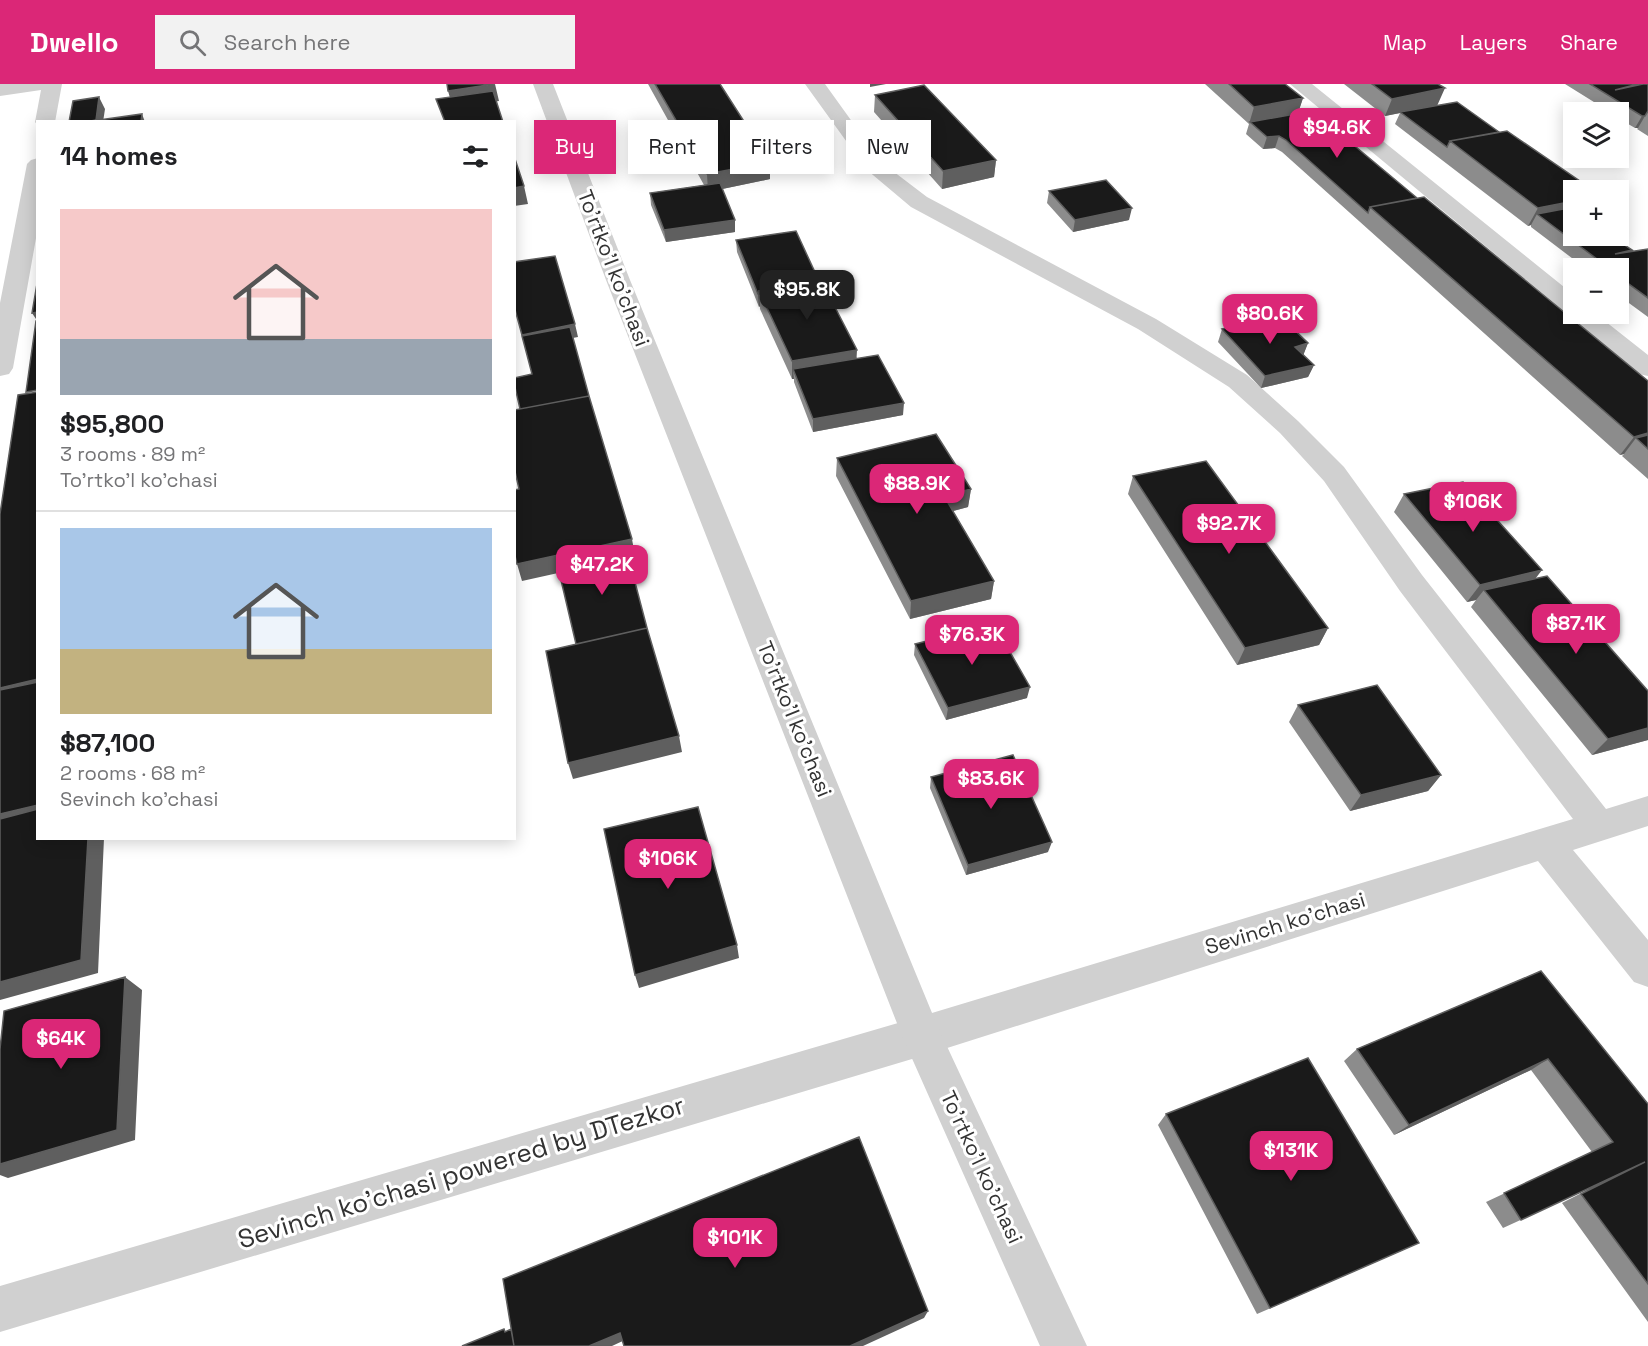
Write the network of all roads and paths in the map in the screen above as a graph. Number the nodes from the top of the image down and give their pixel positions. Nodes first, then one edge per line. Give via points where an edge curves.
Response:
1 (45, 84) edge
2 (52, 84) edge
3 (543, 84) edge
4 (815, 84) edge
5 (1300, 84) edge
6 (0, 90) edge
7 (45, 120) edge
8 (36, 175) edge
9 (1563, 298) edge
10 (1594, 324) edge
11 (0, 368) edge
12 (1648, 368) edge
13 (1648, 811) edge
14 (1599, 826) junction
15 (1545, 843) junction
16 (1648, 969) edge
17 (921, 1035) junction
18 (0, 1309) edge
19 (1064, 1346) edge

1 - 6 street
2 - 7 street
3 - 17 street, To'rtko'l ko'chasi
4 - 14 street via 874,166 919,202 1147,324 1238,381 1289,427 1334,474 1411,583
5 - 9 street
8 - 11 street
10 - 12 street
13 - 14 street, Sevinch ko'chasi
14 - 15 street, Sevinch ko'chasi
15 - 16 street
15 - 17 street, Sevinch ko'chasi
17 - 18 street, Sevinch ko'chasi powered by DTezkor
17 - 19 street, To'rtko'l ko'chasi

